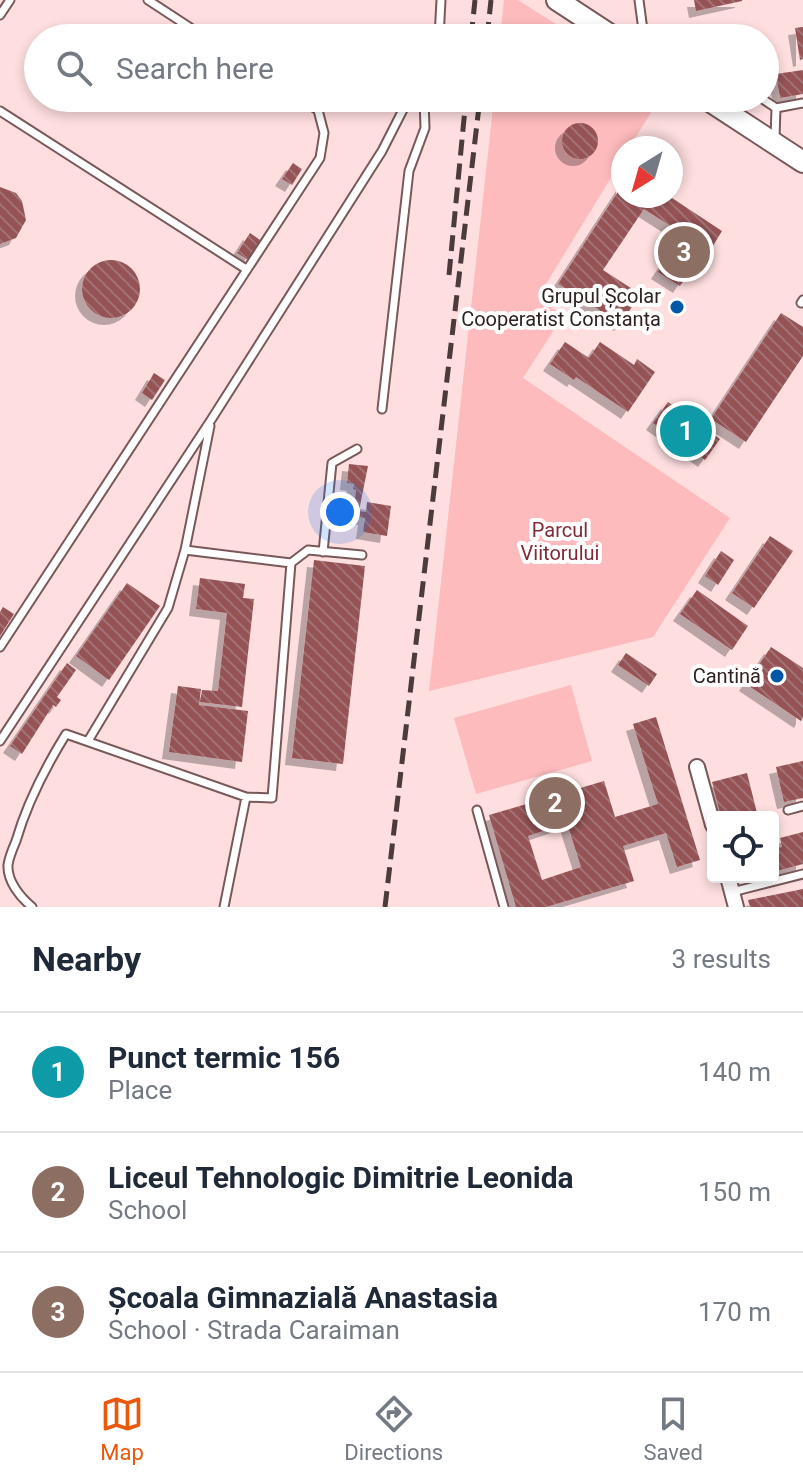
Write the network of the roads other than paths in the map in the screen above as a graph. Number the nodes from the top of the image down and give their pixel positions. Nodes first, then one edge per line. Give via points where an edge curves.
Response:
1 (10, 0) edge
2 (148, 0) edge
3 (441, 0) edge
4 (557, 0) edge
5 (639, 0) edge
6 (0, 15) edge
7 (185, 24) edge
8 (440, 24) edge
9 (594, 24) edge
10 (642, 24) edge
11 (803, 103) edge
12 (779, 107) edge
13 (0, 111) edge
14 (319, 112) edge
15 (402, 112) edge
16 (424, 112) edge
17 (726, 112) edge
18 (776, 112) edge
19 (775, 145) junction
20 (803, 162) edge
21 (246, 269) junction
22 (382, 409) dead end
23 (211, 420) junction
24 (357, 449) dead end
25 (185, 550) junction
26 (323, 552) junction
27 (362, 555) dead end
28 (291, 563) junction
29 (0, 647) edge
30 (0, 741) edge
31 (88, 741) junction
32 (697, 767) dead end
33 (246, 797) junction
34 (803, 806) edge
35 (477, 810) dead end
36 (788, 810) dead end
37 (709, 811) edge
38 (803, 874) edge
39 (730, 884) edge
40 (32, 907) edge
41 (224, 907) edge
42 (504, 907) edge
43 (736, 907) edge

1 - 6 lane
2 - 7 lane
3 - 8 lane
4 - 9 street
5 - 10 lane
11 - 12 lane
13 - 21 lane
14 - 21 lane via 324,133 320,158
15 - 23 lane
16 - 22 lane via 425,128 409,171
17 - 19 street
18 - 19 lane
19 - 20 street
21 - 29 lane
23 - 25 lane
23 - 30 lane
24 - 26 lane via 332,463
25 - 28 lane
25 - 31 lane via 168,608
26 - 27 lane
26 - 28 lane via 308,550
28 - 33 lane via 272,798
31 - 33 lane
31 - 40 lane via 66,734 19,831 8,865 10,878
32 - 37 street
33 - 41 lane
34 - 36 lane
35 - 42 lane
38 - 39 lane
39 - 43 street

